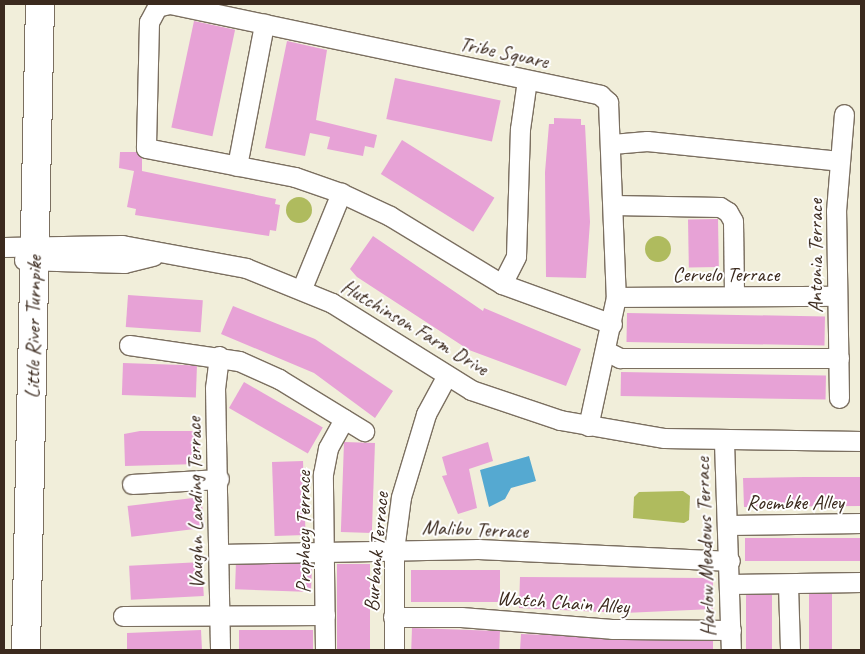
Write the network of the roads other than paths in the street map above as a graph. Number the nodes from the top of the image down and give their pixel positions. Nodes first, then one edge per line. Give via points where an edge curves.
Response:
1 (40, 4) edge
2 (169, 4) edge
3 (264, 24) junction
4 (527, 80) junction
5 (844, 114) dead end
6 (612, 144) junction
7 (839, 160) junction
8 (237, 166) junction
9 (342, 193) junction
10 (613, 205) junction
11 (4, 247) edge
12 (35, 252) junction
13 (4, 255) edge
14 (502, 284) junction
15 (302, 288) junction
16 (734, 296) junction
17 (838, 296) junction
18 (616, 297) junction
19 (612, 324) junction
20 (129, 345) dead end
21 (606, 351) junction
22 (219, 356) junction
23 (839, 358) junction
24 (446, 377) junction
25 (838, 398) dead end
26 (344, 419) junction
27 (588, 426) junction
28 (364, 431) dead end
29 (861, 441) edge
30 (724, 442) junction
31 (218, 479) junction
32 (132, 484) dead end
33 (861, 524) edge
34 (729, 525) junction
35 (394, 550) junction
36 (324, 552) junction
37 (219, 554) junction
38 (730, 561) junction
39 (861, 582) edge
40 (730, 584) junction
41 (788, 584) junction
42 (325, 615) junction
43 (123, 616) dead end
44 (220, 616) junction
45 (393, 617) junction
46 (731, 630) junction
47 (26, 650) edge
48 (220, 650) edge
49 (325, 650) edge
50 (394, 650) edge
51 (731, 650) edge
52 (790, 650) edge

1 - 12 highway, Little River Turnpike
2 - 3 street, Tribe Square
2 - 8 street, Tribe Square via 157,7 149,22 146,148
3 - 4 street, Tribe Square
3 - 8 street
4 - 6 street, Tribe Square via 600,95 611,111
4 - 14 street via 520,129 516,256
5 - 7 street, Antonia Terrace
6 - 7 street via 647,141
6 - 10 street, Tribe Square
7 - 17 street, Antonia Terrace
8 - 9 street, Tribe Square
9 - 14 street, Tribe Square via 390,216
9 - 15 street
10 - 16 street via 720,207 728,212 733,221
10 - 18 street, Tribe Square
11 - 12 street, Hutchinson Farm Drive
12 - 13 street, Hutchinson Farm Drive
12 - 15 street, Hutchinson Farm Drive via 124,263 157,255 246,268
12 - 47 highway, Little River Turnpike
14 - 19 street, Tribe Square
15 - 24 street, Hutchinson Farm Drive
16 - 17 street, Cervelo Terrace
16 - 18 street, Cervelo Terrace
17 - 23 street, Antonia Terrace
18 - 19 street, Tribe Square
19 - 21 street, Tribe Square
20 - 22 street
21 - 23 street via 620,358
21 - 27 street, Tribe Square
22 - 26 street via 279,379
22 - 31 street, Vaughn Landing Terrace via 215,388
23 - 25 street, Antonia Terrace
24 - 27 street, Hutchinson Farm Drive via 497,400
24 - 35 street, Burbank Terrace via 412,454
26 - 28 street
26 - 36 street, Prophecy Terrace via 328,448 323,474
27 - 30 street, Hutchinson Farm Drive
29 - 30 street, Hutchinson Farm Drive
30 - 34 street, Harlow Meadows Terrace
31 - 32 street
31 - 37 street, Vaughn Landing Terrace
33 - 34 street, Roembke Alley
34 - 38 street, Harlow Meadows Terrace
35 - 36 street, Malibu Terrace
35 - 38 street, Malibu Terrace
35 - 45 street, Burbank Terrace
36 - 37 street, Malibu Terrace
36 - 42 street, Prophecy Terrace
37 - 44 street, Vaughn Landing Terrace
38 - 40 street, Harlow Meadows Terrace
39 - 41 street
40 - 41 street
40 - 46 street, Harlow Meadows Terrace
41 - 52 street
42 - 44 street
42 - 49 street, Prophecy Terrace
43 - 44 street
44 - 48 street, Vaughn Landing Terrace
45 - 46 street, Watch Chain Alley via 470,618 612,629
45 - 50 street, Burbank Terrace
46 - 51 street, Harlow Meadows Terrace

